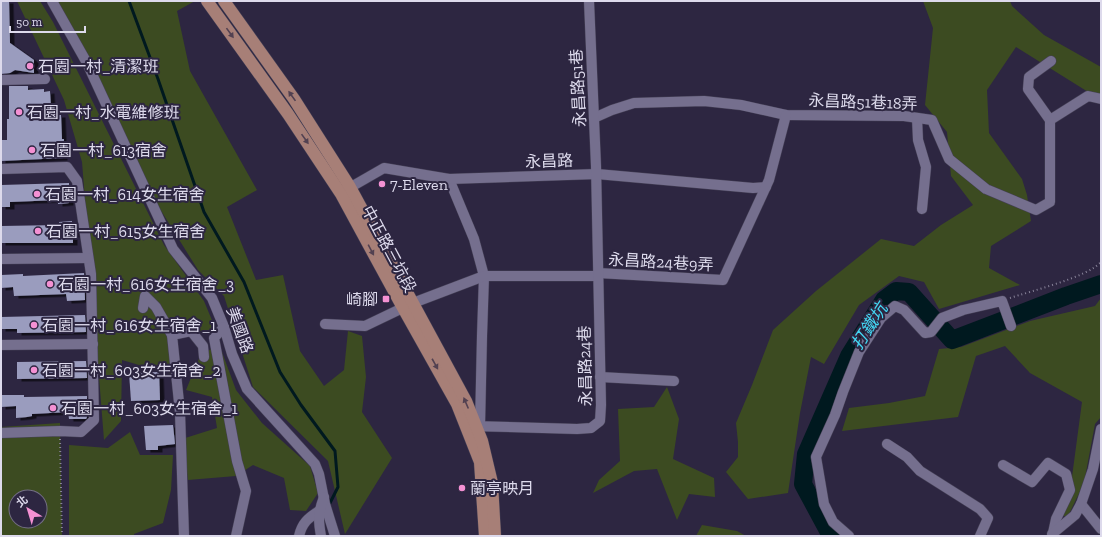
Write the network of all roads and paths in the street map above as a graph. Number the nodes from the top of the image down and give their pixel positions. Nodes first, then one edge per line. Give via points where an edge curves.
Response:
1 (52, 1) edge
2 (207, 1) edge
3 (224, 1) edge
4 (589, 1) edge
5 (1051, 61) dead end
6 (45, 79) dead end
7 (1, 80) edge
8 (1101, 99) edge
9 (786, 115) junction
10 (594, 118) junction
11 (917, 118) junction
12 (1050, 120) junction
13 (1, 169) edge
14 (596, 174) junction
15 (449, 179) junction
16 (766, 187) junction
17 (346, 190) junction
18 (922, 209) dead end
19 (88, 258) junction
20 (1, 259) edge
21 (1101, 262) edge
22 (598, 275) junction
23 (484, 276) junction
24 (1002, 301) junction
25 (408, 306) junction
26 (143, 308) dead end
27 (325, 324) dead end
28 (1011, 326) dead end
29 (224, 327) junction
30 (172, 335) junction
31 (93, 344) junction
32 (1, 345) edge
33 (204, 357) dead end
34 (600, 377) junction
35 (674, 380) dead end
36 (474, 426) junction
37 (60, 431) junction
38 (1101, 431) edge
39 (1, 433) edge
40 (887, 444) dead end
41 (1003, 464) dead end
42 (1081, 504) junction
43 (321, 517) edge
44 (1101, 529) edge
45 (1052, 535) edge
46 (62, 536) edge
47 (184, 536) edge
48 (236, 536) edge
49 (299, 536) edge
50 (335, 536) edge
51 (485, 536) edge
52 (495, 536) edge
53 (849, 536) edge
54 (980, 536) edge

1 - 29 street, 美國路 via 87,63 173,249 212,298
2 -> 17 main road, 中正路三坑段
17 -> 3 main road, 中正路三坑段 via 294,99
4 - 10 street, 永昌路51巷
5 - 12 street via 1029,77 1028,89
6 - 7 street
8 - 12 street via 1088,96
9 - 10 street, 永昌路51巷18弄 via 704,101 634,103
9 - 11 street, 永昌路51巷18弄
9 - 16 street
10 - 14 street, 永昌路51巷
11 - 12 street, 永昌路51巷18弄 via 932,120 949,159 986,188 1036,210 1050,202
11 - 18 street via 918,140 926,167
13 - 19 street via 67,167 76,181
14 - 15 street, 永昌路
14 - 16 street, 永昌路
14 - 22 street, 永昌路24巷
15 - 17 street, 永昌路 via 384,168
15 - 23 street via 474,239
16 - 22 street, 永昌路24巷9弄 via 723,280
17 - 25 main road, 中正路三坑段
19 - 20 street
19 - 31 street via 91,274
21 - 24 path via 1097,267 1082,274
22 - 23 street, 永昌路24巷9弄
22 - 34 street, 永昌路24巷
23 - 25 street
23 - 36 street
24 - 28 street
24 - 53 street via 942,318 931,332 925,334 904,310 895,306 881,318 859,352 816,457 824,504 833,522
25 - 27 street via 364,326
25 - 36 main road, 中正路三坑段 via 466,401
26 - 30 street via 145,296 156,307
29 - 43 street, 美國路 via 247,389 315,464 319,474
29 - 48 street via 214,338 237,461 246,491
30 - 33 street via 191,331 203,346
30 - 47 street via 180,412
31 - 32 street
31 - 37 street via 94,420 81,432
34 - 35 street
34 - 36 street, 永昌路24巷 via 600,421 591,428
36 - 51 main road, 中正路三坑段 via 480,462
36 - 52 main road, 中正路三坑段 via 482,442 492,483
37 - 39 street
37 - 46 path
38 - 42 street via 1093,469
40 - 54 street via 907,457 920,471 980,509 988,518
41 - 45 street via 1032,482 1048,463 1066,474 1070,490 1056,519
42 - 44 street
42 - 45 street via 1075,515
43 - 49 street via 307,519
43 - 50 street, 美國路 via 329,518

